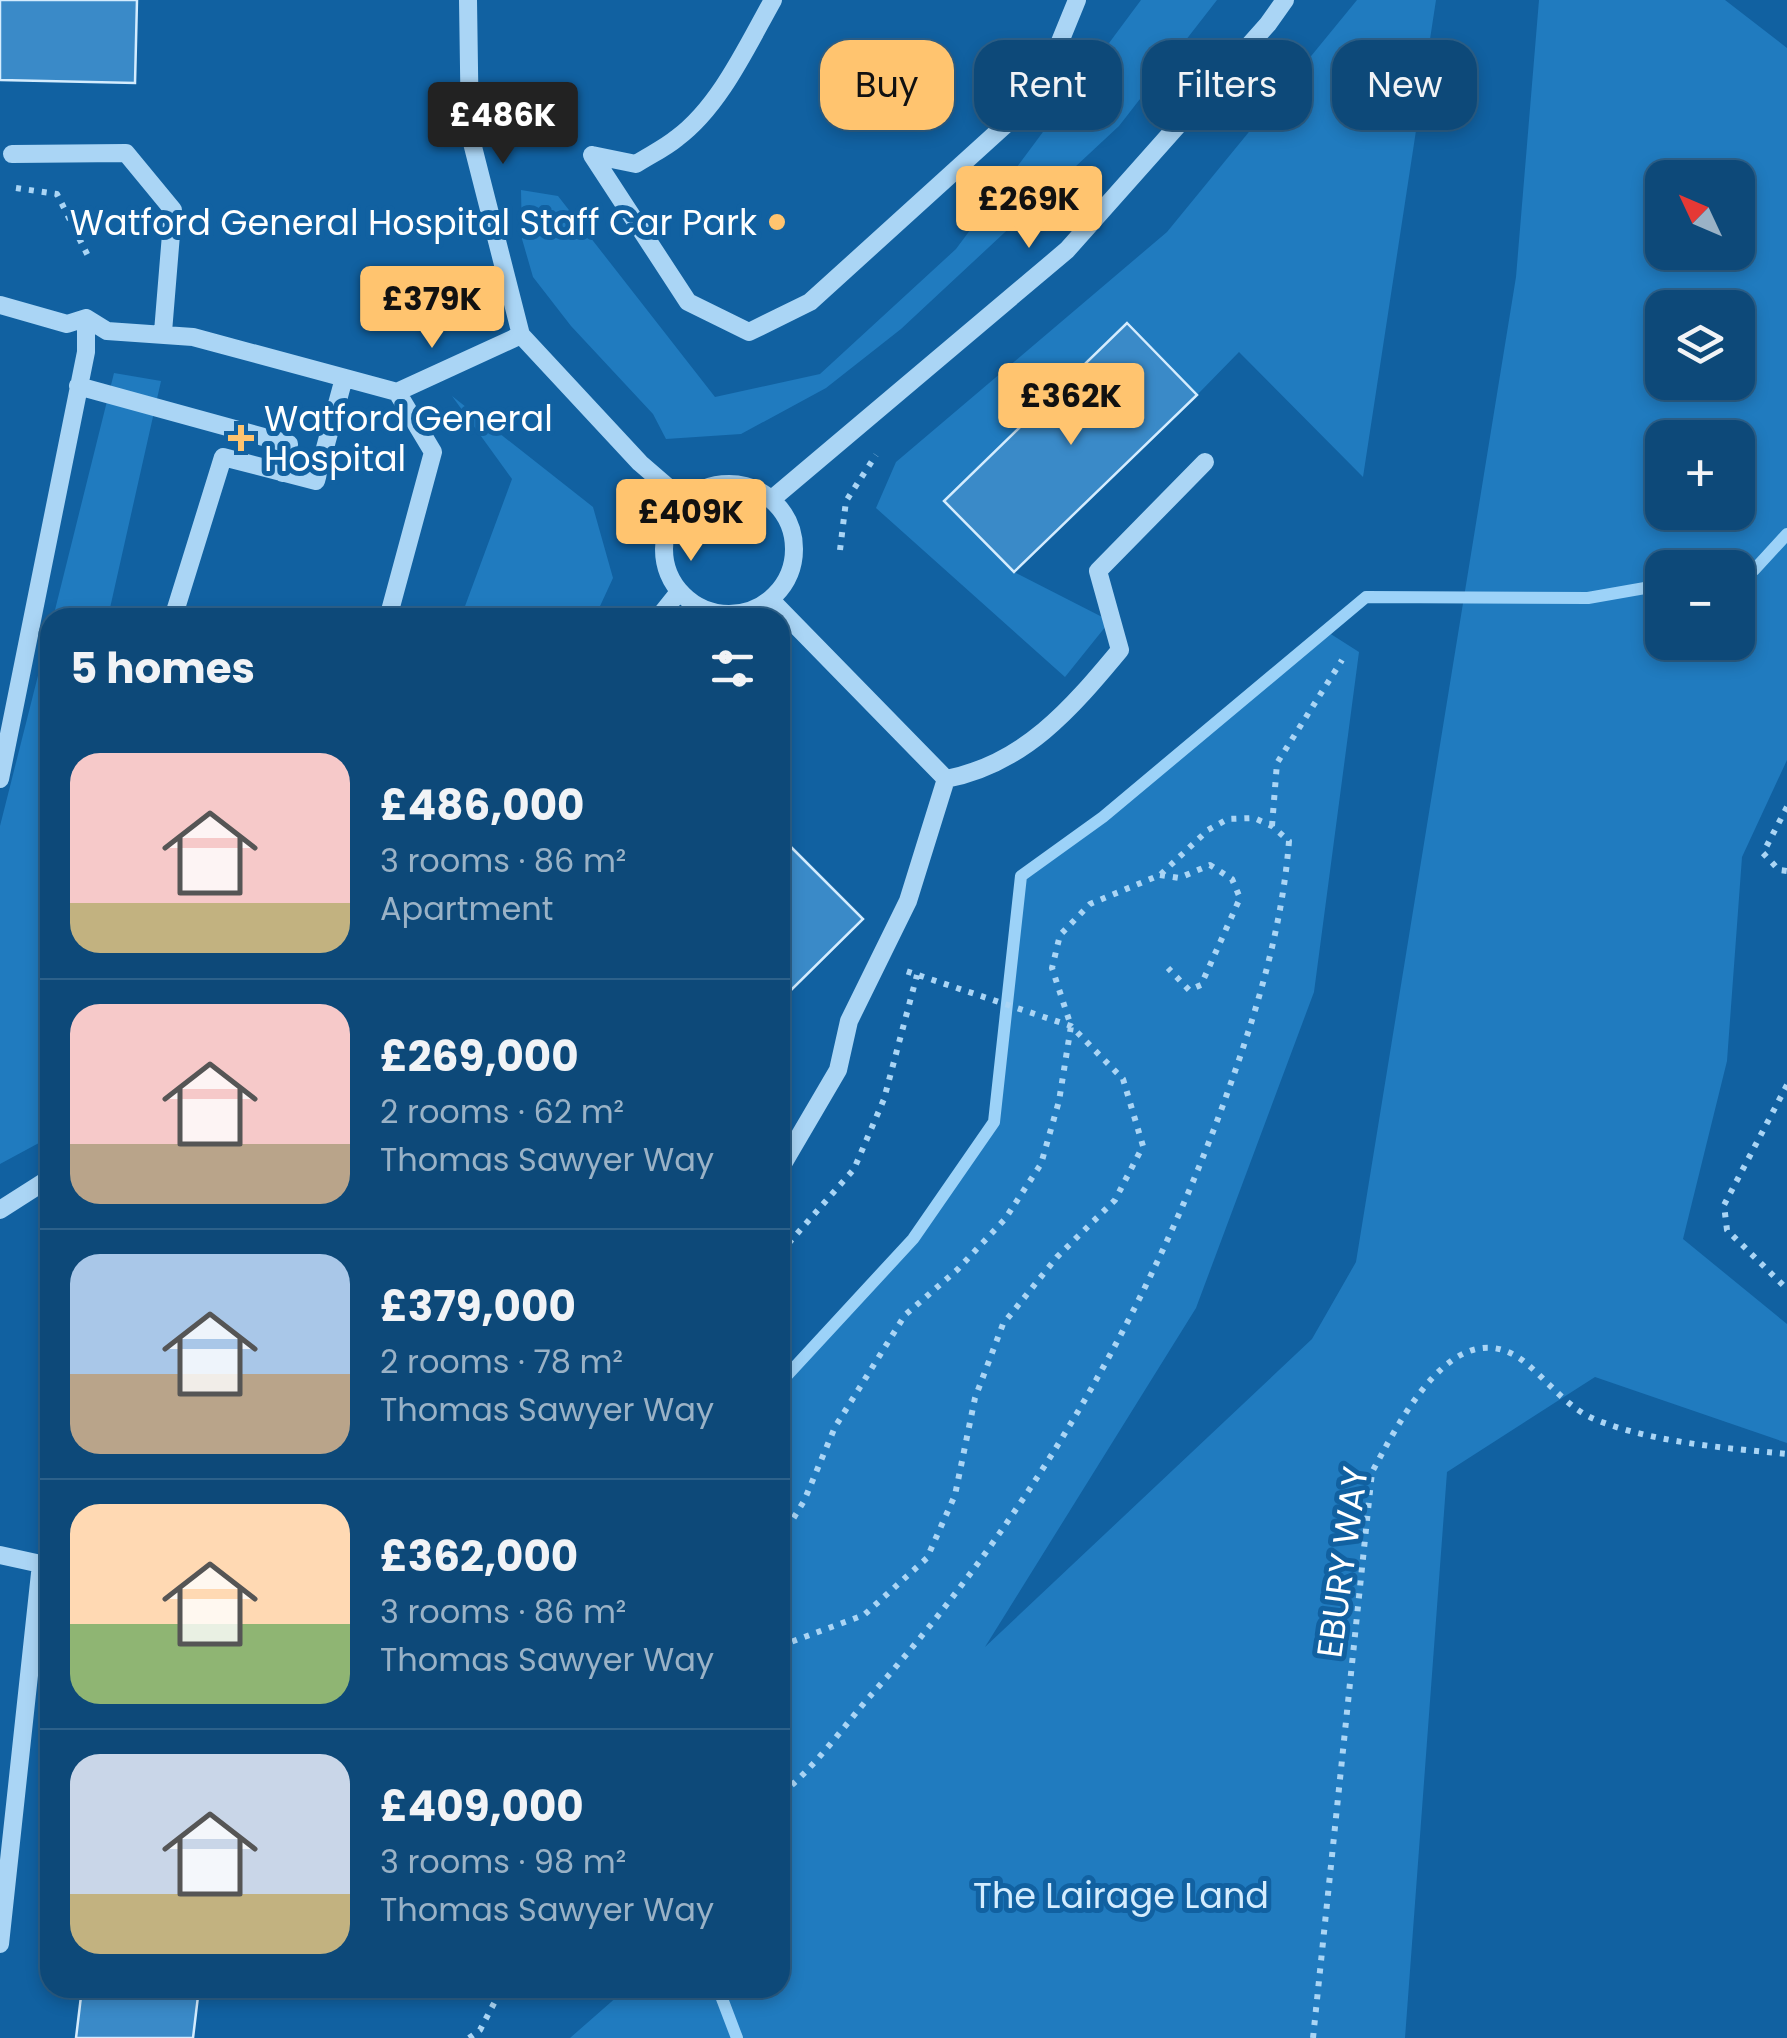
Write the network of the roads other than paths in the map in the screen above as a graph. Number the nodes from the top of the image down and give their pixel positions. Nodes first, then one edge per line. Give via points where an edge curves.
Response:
1 (468, 0) edge
2 (773, 0) edge
3 (1077, 0) edge
4 (1285, 0) edge
5 (12, 154) dead end
6 (0, 305) edge
7 (86, 318) junction
8 (162, 332) junction
9 (522, 336) junction
10 (344, 378) junction
11 (78, 386) junction
12 (397, 392) junction
13 (1205, 462) dead end
14 (283, 473) junction
15 (772, 499) junction
16 (684, 501) junction
17 (678, 592) junction
18 (770, 600) junction
19 (176, 608) edge
20 (391, 608) edge
21 (666, 608) edge
22 (701, 608) edge
23 (753, 608) edge
24 (778, 608) edge
25 (790, 620) edge
26 (946, 779) junction
27 (0, 780) edge
28 (790, 1151) edge
29 (40, 1184) edge
30 (0, 1210) edge
31 (0, 1555) edge
32 (40, 1564) edge
33 (40, 1614) edge
34 (0, 1944) edge

1 - 9 street via 470,135
2 - 3 street via 726,78 678,138 636,164 592,155 688,302 749,332 810,302 1013,118 1048,71
4 - 15 street via 1067,250
5 - 8 street via 126,153 173,210
6 - 7 street via 67,324
7 - 8 street via 107,331
7 - 11 street
8 - 10 street
9 - 12 street
9 - 16 street
10 - 12 street
10 - 14 street via 316,482
11 - 14 street via 289,444
11 - 27 street
12 - 20 street via 433,452
13 - 26 street via 1098,571 1120,650 1023,749 982,772
14 - 19 street via 224,457
15 - 16 street via 752,487 722,484
15 - 18 street via 790,524 794,558 788,580
16 - 17 street via 665,537 664,558
17 - 21 street
17 - 22 street
18 - 23 street
18 - 24 street
25 - 26 street
26 - 28 street via 908,901 849,1021 838,1070
29 - 30 street
31 - 32 street
33 - 34 street

